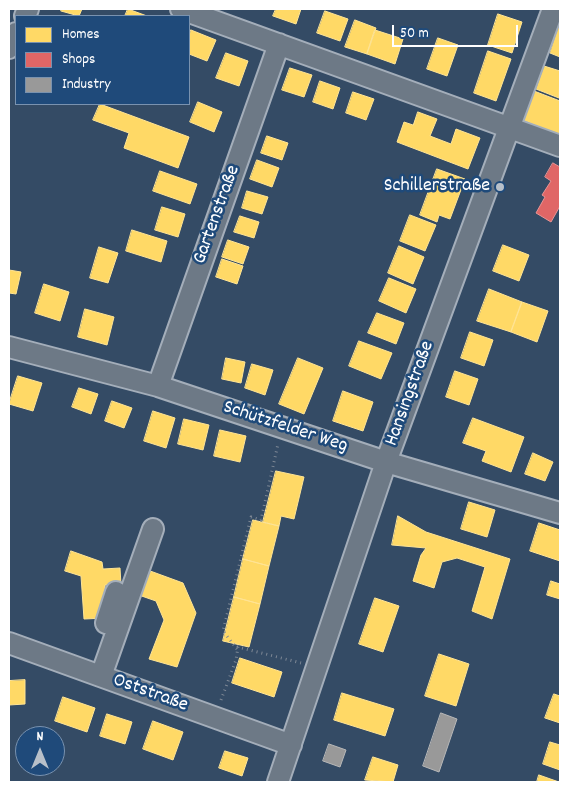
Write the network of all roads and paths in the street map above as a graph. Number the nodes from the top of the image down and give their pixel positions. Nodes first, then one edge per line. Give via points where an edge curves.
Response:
1 (181, 9) edge
2 (553, 9) edge
3 (15, 35) edge
4 (279, 44) junction
5 (9, 48) edge
6 (508, 127) junction
7 (560, 146) edge
8 (9, 347) edge
9 (158, 386) junction
10 (282, 427) junction
11 (386, 462) junction
12 (560, 513) edge
13 (153, 529) dead end
14 (116, 592) dead end
15 (9, 643) edge
16 (237, 649) junction
17 (316, 667) junction
18 (95, 674) junction
19 (215, 718) junction
20 (291, 745) junction
21 (278, 782) edge

1 - 4 street
2 - 6 street, Hansingstraße
3 - 5 street
4 - 6 street
4 - 9 street, Gartenstraße
6 - 7 street
6 - 11 street, Hansingstraße
8 - 9 street, Schützfelder Weg
9 - 10 street, Schützfelder Weg
10 - 11 street, Schützfelder Weg
10 - 16 path via 261,520 251,517 223,631
11 - 12 street, Schützfelder Weg
11 - 17 street, Hansingstraße
13 - 18 street
14 - 18 street
15 - 18 street, Oststraße
16 - 17 path
16 - 19 path
17 - 20 street, Hansingstraße
18 - 19 street, Oststraße
19 - 20 street, Oststraße
20 - 21 street, Hansingstraße

